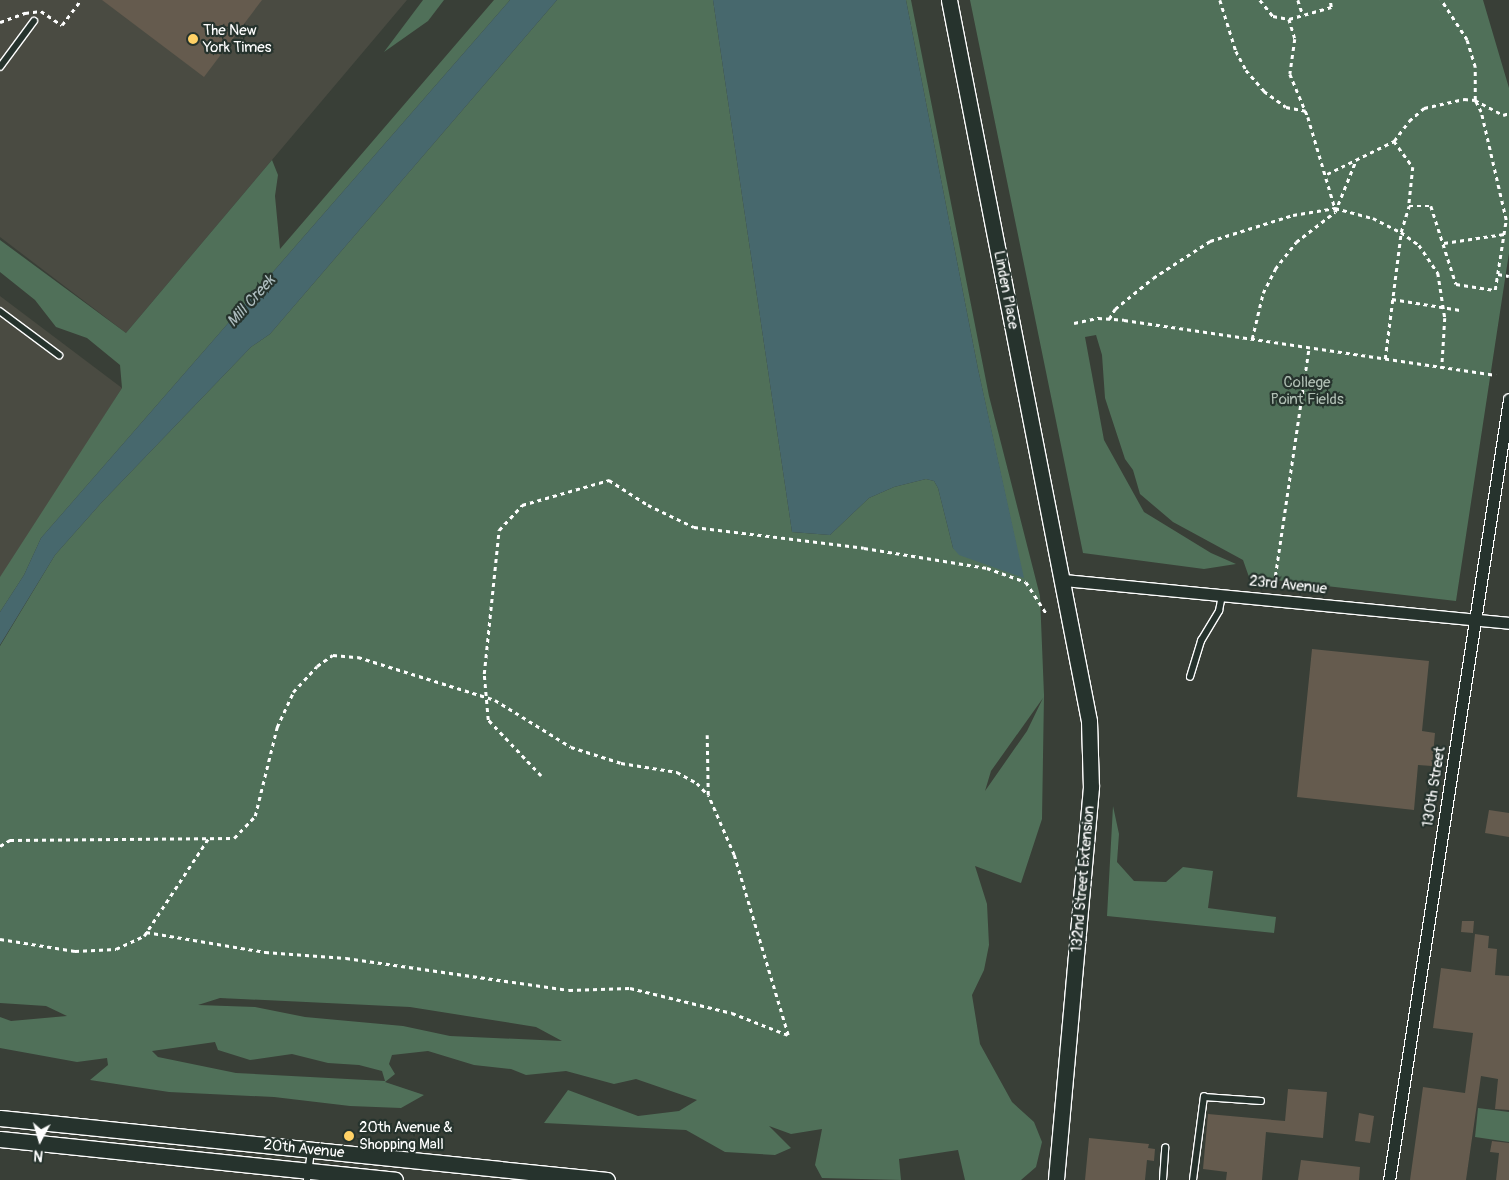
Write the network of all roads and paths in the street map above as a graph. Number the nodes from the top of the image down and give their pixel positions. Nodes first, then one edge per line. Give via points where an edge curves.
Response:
1 (81, 0) edge
2 (949, 0) edge
3 (1220, 0) edge
4 (1260, 0) edge
5 (1298, 0) edge
6 (1330, 0) edge
7 (1441, 0) edge
8 (1303, 15) junction
9 (1289, 19) junction
10 (34, 21) dead end
11 (65, 21) dead end
12 (0, 67) edge
13 (1475, 100) junction
14 (1306, 111) junction
15 (1509, 113) edge
16 (1394, 141) junction
17 (1356, 160) junction
18 (1326, 174) junction
19 (1409, 206) junction
20 (1336, 208) junction
21 (1401, 232) junction
22 (1504, 234) junction
23 (1443, 244) junction
24 (1498, 274) junction
25 (1509, 276) edge
26 (1392, 299) junction
27 (1443, 307) junction
28 (1460, 310) dead end
29 (0, 311) edge
30 (1108, 319) junction
31 (1074, 323) dead end
32 (1252, 339) junction
33 (1309, 348) junction
34 (59, 355) dead end
35 (1385, 359) junction
36 (1442, 367) junction
37 (1496, 375) dead end
38 (1509, 399) edge
39 (1064, 580) junction
40 (1274, 584) dead end
41 (1223, 593) junction
42 (1047, 614) dead end
43 (1475, 619) junction
44 (1509, 623) edge
45 (1190, 677) dead end
46 (486, 697) junction
47 (707, 736) dead end
48 (541, 776) dead end
49 (708, 795) junction
50 (208, 839) junction
51 (0, 846) edge
52 (146, 932) junction
53 (0, 939) edge
54 (1261, 1101) dead end
55 (0, 1118) edge
56 (0, 1139) edge
57 (1165, 1148) dead end
58 (311, 1150) junction
59 (308, 1175) edge
60 (394, 1180) edge
61 (608, 1180) edge
62 (1056, 1180) edge
63 (1162, 1180) edge
64 (1194, 1180) edge
65 (1389, 1180) edge

1 - 11 path
2 - 39 street, Linden Place
3 - 14 path via 1236,51 1246,70 1264,91 1286,107
4 - 9 path via 1273,16
5 - 8 path
6 - 8 path via 1331,7
7 - 13 path via 1467,40 1475,68
8 - 9 path
9 - 14 path via 1295,39 1290,74
10 - 12 lane
13 - 15 path via 1503,115
13 - 16 path via 1464,99 1424,108
13 - 22 path via 1481,112 1506,220
14 - 18 path
16 - 17 path
16 - 19 path via 1413,168
17 - 18 path
17 - 20 path
18 - 20 path
19 - 21 path
19 - 23 path via 1431,206
20 - 21 path via 1373,218
20 - 30 path via 1293,215 1210,241 1153,278 1115,309
20 - 32 path via 1296,242 1275,269 1263,293
21 - 26 path
21 - 27 path via 1419,245 1438,273
22 - 23 path
22 - 24 path
23 - 24 path via 1456,284 1495,290
24 - 25 path
26 - 27 path
26 - 35 path
27 - 28 path
27 - 36 path
29 - 34 lane
30 - 31 path
30 - 32 path
32 - 33 path
33 - 35 path
33 - 40 path
35 - 36 path
36 - 37 path
38 - 43 street, 130th Street
39 - 41 street, 23rd Avenue
39 - 62 street, 132nd Street Extension via 1089,721 1091,787
41 - 43 street, 23rd Avenue
41 - 45 lane via 1219,611 1202,641
42 - 46 path via 1026,582 987,568 864,548 694,527 648,505 609,480 522,505 499,530 484,674
43 - 44 street, 23rd Avenue
43 - 65 street, 130th Street
46 - 48 path via 488,720
46 - 49 path via 571,747 621,763 677,772 697,783
46 - 50 path via 358,658 333,655 317,666 293,692 277,727 255,816 234,838
47 - 49 path
49 - 52 path via 734,855 788,1035 732,1013 630,988 569,990 346,958 265,952
50 - 51 path via 10,840
50 - 52 path
52 - 53 path via 116,949 75,951
54 - 64 lane via 1204,1097
55 - 58 street, 20th Avenue
56 - 59 street, 20th Avenue
57 - 63 lane
58 - 59 lane
58 - 61 street, 20th Avenue
59 - 60 street, 20th Avenue

